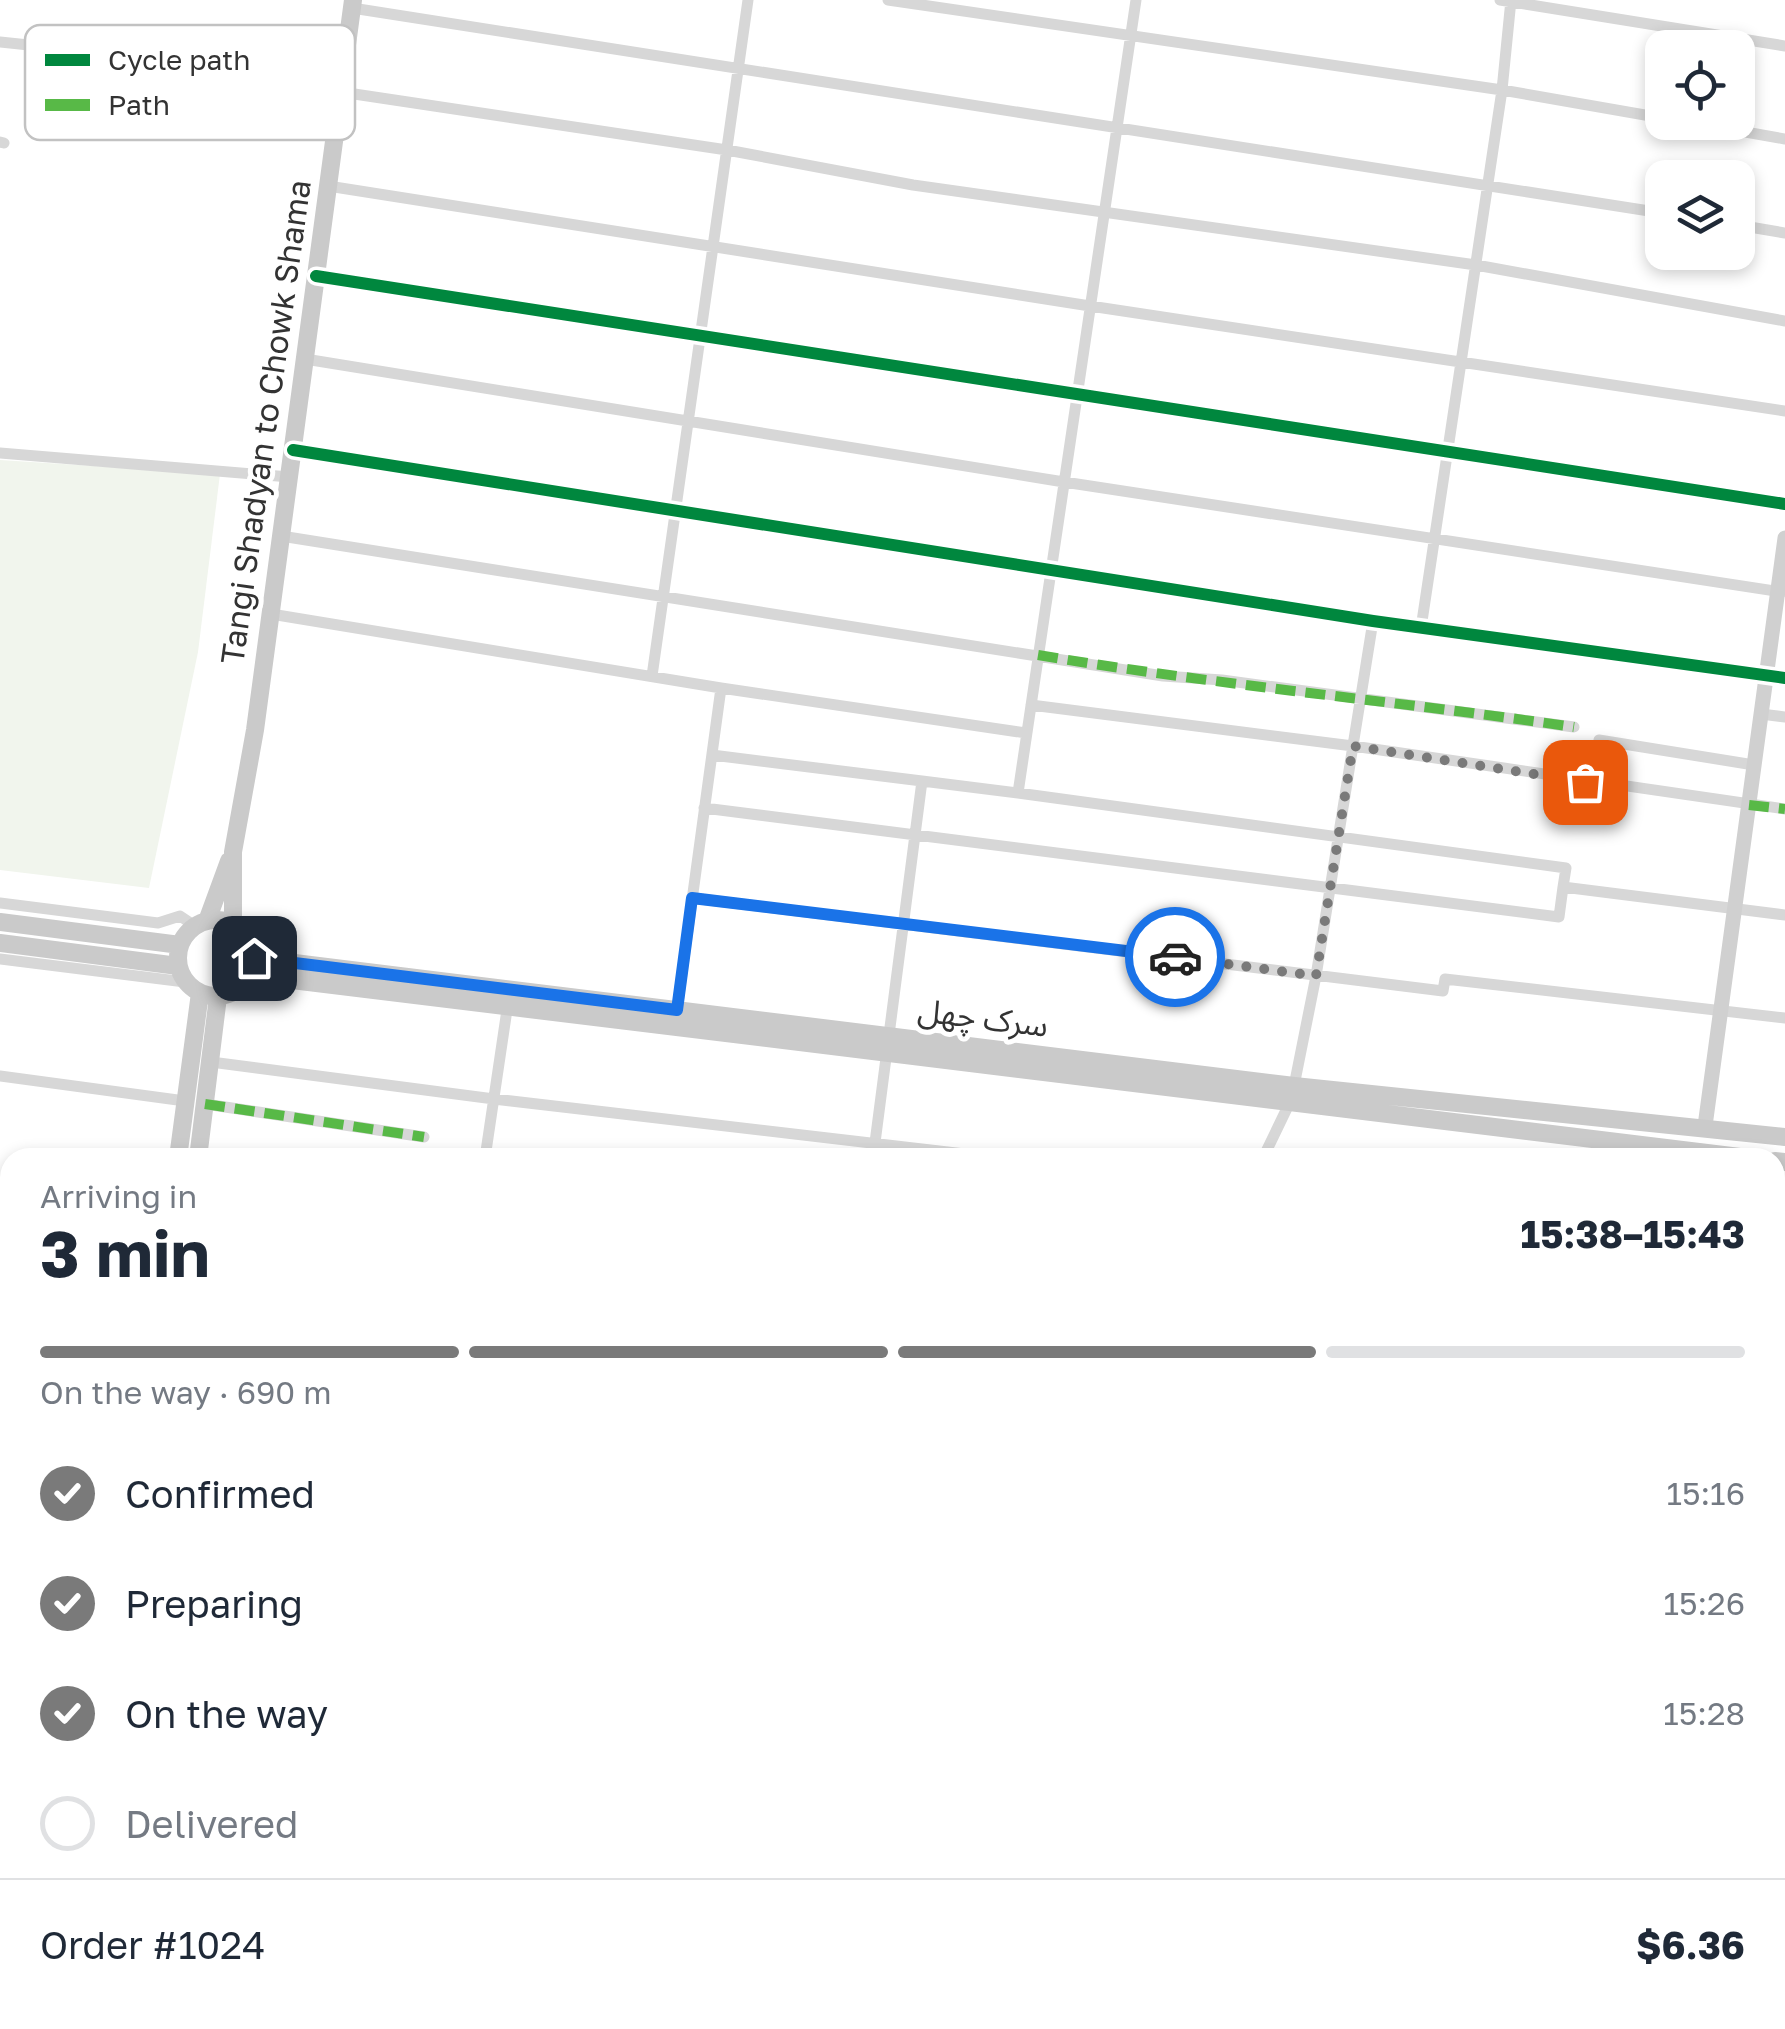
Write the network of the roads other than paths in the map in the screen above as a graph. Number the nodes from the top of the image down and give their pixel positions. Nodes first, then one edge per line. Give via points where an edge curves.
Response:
1 (748, 0) edge
2 (888, 0) edge
3 (1136, 0) edge
4 (1508, 1) edge
5 (352, 4) edge
6 (1131, 36) junction
7 (0, 42) edge
8 (25, 45) edge
9 (1785, 46) edge
10 (738, 70) junction
11 (1502, 90) junction
12 (355, 94) edge
13 (1645, 115) edge
14 (1117, 126) junction
15 (1755, 134) edge
16 (1785, 139) edge
17 (334, 140) edge
18 (727, 150) junction
19 (1488, 184) junction
20 (328, 186) junction
21 (1645, 210) edge
22 (1103, 213) junction
23 (1755, 228) edge
24 (1785, 233) edge
25 (714, 246) junction
26 (1476, 265) junction
27 (316, 276) junction
28 (1090, 306) junction
29 (1785, 321) edge
30 (701, 336) junction
31 (305, 359) junction
32 (1461, 363) junction
33 (1077, 394) junction
34 (1785, 411) edge
35 (689, 423) junction
36 (293, 450) junction
37 (0, 453) edge
38 (1447, 453) junction
39 (289, 476) junction
40 (1064, 482) junction
41 (1785, 504) edge
42 (677, 510) junction
43 (281, 536) junction
44 (1785, 538) edge
45 (1434, 540) junction
46 (1051, 568) junction
47 (1781, 592) edge
48 (664, 597) junction
49 (270, 614) junction
50 (1373, 621) junction
51 (1421, 628) junction
52 (1038, 656) junction
53 (652, 676) junction
54 (1766, 677) junction
55 (1785, 678) edge
56 (720, 688) junction
57 (1360, 699) junction
58 (1030, 705) junction
59 (1761, 714) junction
60 (1785, 717) edge
61 (1574, 727) dead end
62 (1026, 733) junction
63 (1599, 740) dead end
64 (1353, 746) junction
65 (712, 755) junction
66 (1754, 765) junction
67 (922, 781) junction
68 (1018, 793) junction
69 (1748, 805) junction
70 (704, 808) junction
71 (1785, 809) edge
72 (914, 835) junction
73 (1338, 836) junction
74 (233, 852) junction
75 (1564, 887) junction
76 (1330, 888) junction
77 (692, 898) junction
78 (0, 904) edge
79 (1734, 910) junction
80 (1785, 916) edge
81 (0, 922) edge
82 (902, 922) junction
83 (201, 924) junction
84 (233, 924) junction
85 (0, 943) edge
86 (180, 945) junction
87 (0, 959) edge
88 (252, 967) junction
89 (1316, 976) junction
90 (195, 985) junction
91 (509, 998) junction
92 (677, 1010) junction
93 (1720, 1010) junction
94 (1785, 1018) edge
95 (886, 1044) junction
96 (211, 1062) junction
97 (0, 1076) edge
98 (1292, 1094) junction
99 (494, 1099) junction
100 (185, 1101) junction
101 (206, 1104) junction
102 (1704, 1126) junction
103 (1752, 1133) junction
104 (424, 1137) dead end
105 (1785, 1137) edge
106 (874, 1140) junction
107 (179, 1148) edge
108 (199, 1148) edge
109 (487, 1148) edge
110 (874, 1148) edge
111 (930, 1148) edge
112 (1268, 1148) edge
113 (1679, 1148) edge
114 (1751, 1148) edge

1 - 10 street
2 - 6 street
3 - 6 street
4 - 9 street
4 - 11 street
5 - 10 street
6 - 11 street
6 - 14 street
7 - 8 street
10 - 14 street
10 - 18 street
11 - 13 street
11 - 19 street
12 - 18 street
14 - 19 street
14 - 22 street
15 - 16 street
17 - 20 main road, Tangi Shadyan to Chowk Shama
18 - 22 street
18 - 25 street
19 - 21 street
19 - 26 street
20 - 25 street
20 - 27 main road, Tangi Shadyan to Chowk Shama
22 - 26 street
22 - 28 street
23 - 24 street
25 - 28 street
25 - 30 street
26 - 29 street
26 - 32 street
27 - 30 street
27 - 31 main road, Tangi Shadyan to Chowk Shama
28 - 32 street
28 - 33 street
30 - 33 street
30 - 35 street
31 - 35 street
31 - 36 main road, Tangi Shadyan to Chowk Shama
32 - 34 street
32 - 38 street
33 - 38 street
33 - 40 street
35 - 40 street
35 - 42 street
36 - 39 main road, Tangi Shadyan to Chowk Shama
36 - 42 street
37 - 39 street
38 - 41 street
38 - 45 street
39 - 43 main road, Tangi Shadyan to Chowk Shama
40 - 45 street
40 - 46 street
42 - 46 street
42 - 48 street
43 - 48 street
43 - 49 main road, Tangi Shadyan to Chowk Shama
44 - 47 street
45 - 47 street
45 - 51 street
46 - 50 street
46 - 52 street
47 - 54 street
48 - 52 street
48 - 53 street
49 - 53 street
49 - 74 main road, Tangi Shadyan to Chowk Shama
50 - 51 street
50 - 57 street
51 - 54 street
52 - 57 street
52 - 58 street
53 - 56 street
54 - 55 street
54 - 59 street
56 - 62 street
56 - 65 street
57 - 61 street
57 - 64 street
58 - 62 street
58 - 64 street
59 - 60 street
59 - 66 street
62 - 68 street
63 - 66 street
64 - 69 street
64 - 73 street
65 - 67 street
65 - 70 street
66 - 69 street
67 - 68 street
67 - 72 street
68 - 73 street
69 - 71 street
69 - 79 street
70 - 72 street
70 - 77 street
72 - 76 street
72 - 82 street
73 - 75 street via 1566,868
73 - 76 street
74 - 83 main road
74 - 84 main road
75 - 76 street via 1559,917
75 - 79 street
76 - 89 street
77 - 82 street
77 - 92 street
78 - 83 street via 158,922 180,916
79 - 80 street
79 - 93 street
81 - 86 main road
82 - 89 street
82 - 95 street
83 - 84 main road
83 - 86 main road
84 - 88 main road via 249,938
85 - 90 main road
86 - 90 main road
87 - 90 street
88 - 90 main road via 232,993
88 - 91 main road
89 - 93 street via 1443,991 1445,979
89 - 98 street
90 - 96 main road
90 - 100 main road
91 - 92 main road, سرک چهل
91 - 95 main road
91 - 99 street
92 - 95 main road, سرک چهل
93 - 94 street
93 - 102 street
95 - 98 main road, سرک چهل
95 - 106 street
96 - 99 street
96 - 101 main road
97 - 100 street
98 - 102 main road, سرک چهل
98 - 112 street
98 - 113 main road
99 - 106 street
99 - 109 street
100 - 107 main road
101 - 104 street
101 - 108 main road
102 - 103 main road, سرک چهل
103 - 105 main road, سرک چهل
103 - 114 street
106 - 110 street
106 - 111 street

